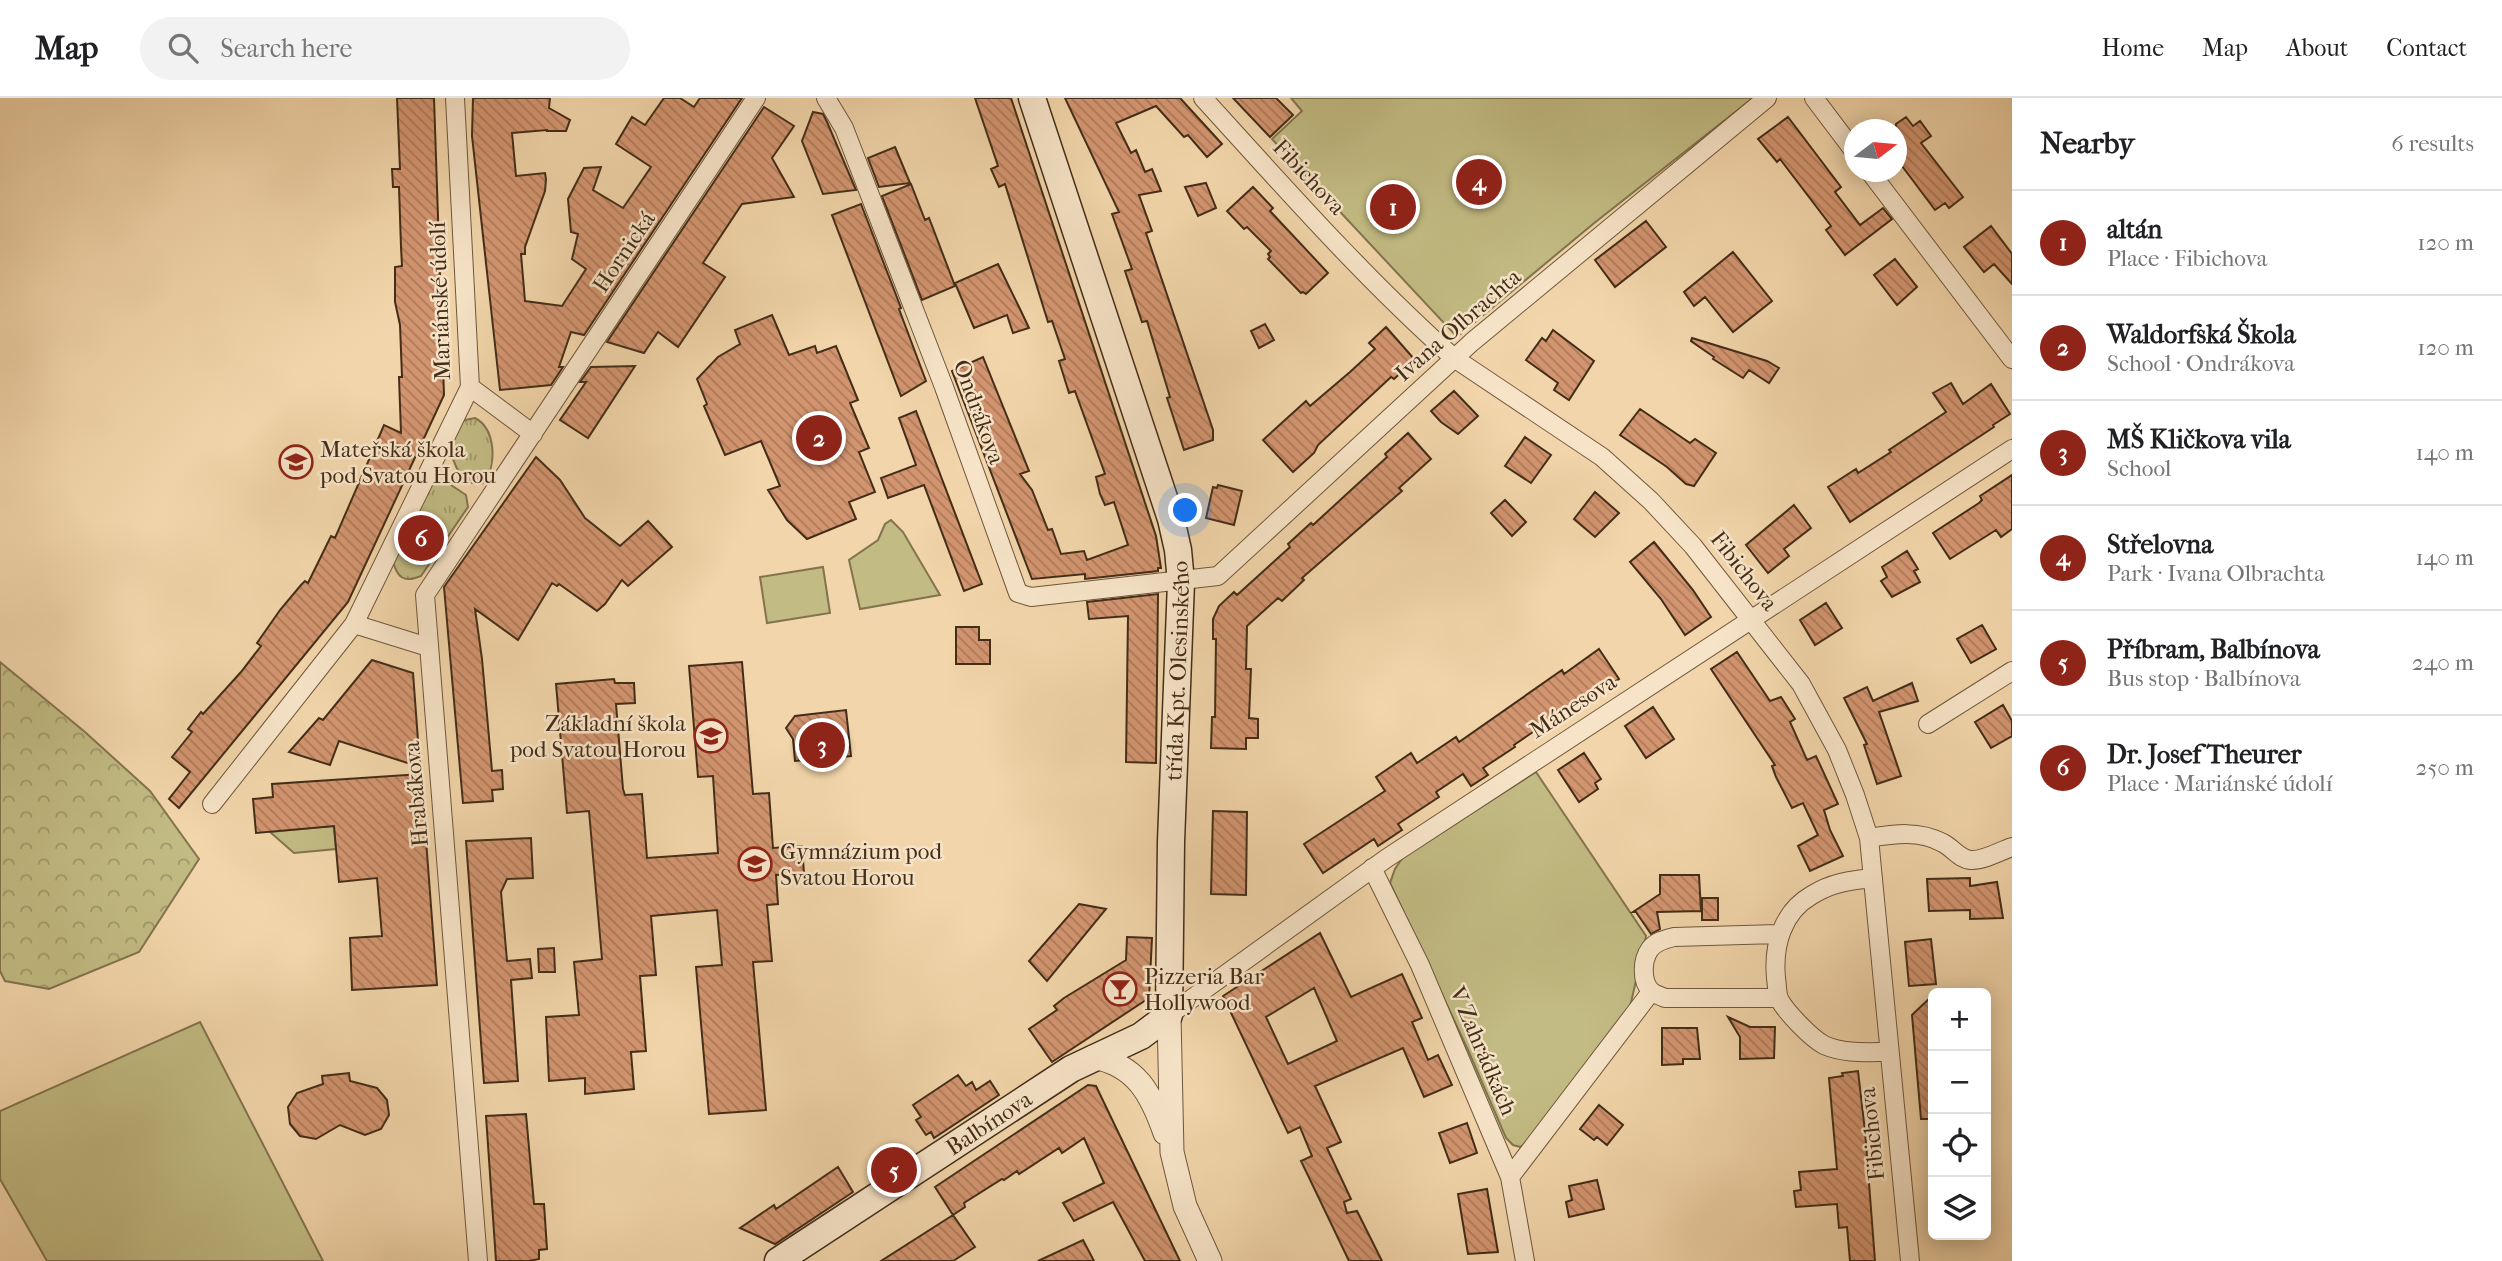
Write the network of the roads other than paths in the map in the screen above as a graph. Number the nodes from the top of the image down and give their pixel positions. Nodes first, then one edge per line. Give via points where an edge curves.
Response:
1 (455, 98) edge
2 (756, 98) edge
3 (826, 98) edge
4 (1032, 98) edge
5 (1203, 98) edge
6 (1767, 98) edge
7 (1814, 98) edge
8 (1844, 138) edge
9 (1878, 182) edge
10 (1454, 358) junction
11 (2012, 359) edge
12 (470, 387) junction
13 (533, 434) junction
14 (2012, 449) edge
15 (1181, 582) junction
16 (1751, 620) junction
17 (354, 624) junction
18 (428, 647) junction
19 (2012, 671) edge
20 (1928, 724) dead end
21 (212, 804) dead end
22 (1869, 838) junction
23 (2012, 847) edge
24 (1372, 868) junction
25 (1873, 878) junction
26 (1779, 934) junction
27 (1651, 992) junction
28 (1779, 998) junction
29 (1169, 1016) junction
30 (1888, 1052) junction
31 (1093, 1057) junction
32 (1172, 1152) junction
33 (1510, 1177) junction
34 (478, 1261) edge
35 (778, 1261) edge
36 (1210, 1261) edge
37 (1525, 1261) edge
38 (1910, 1261) edge

1 - 12 street, Mariánské údolí
2 - 13 street, Hornická
3 - 15 street, Ondrákova via 844,128 1018,593 1031,597
4 - 15 main road, třída Kpt. Olesinského via 1171,519
5 - 10 street, Fibichova via 1369,277
6 - 10 street, Ivana Olbrachta
7 - 8 street
9 - 11 street
10 - 15 street, Ivana Olbrachta via 1218,576
10 - 16 street, Fibichova via 1602,457 1693,546
12 - 13 street
12 - 17 street, Mariánské údolí
13 - 18 street, Hrabákova via 425,595
14 - 16 street, Mánesova
15 - 29 main road, třída Kpt. Olesinského
16 - 22 street, Fibichova via 1801,684 1820,717
16 - 24 street, Mánesova
17 - 18 street
17 - 21 street, Mariánské údolí
18 - 34 street, Hrabákova
19 - 20 street
22 - 23 street via 1921,835 1971,860
22 - 25 street, Fibichova
24 - 29 street, Mánesova
24 - 33 street, V Zahrádkách via 1425,977
25 - 26 street via 1841,882 1810,895
25 - 30 street, Fibichova
26 - 27 street via 1660,941 1649,949 1644,965
26 - 28 street via 1774,963
27 - 28 street via 1665,998
27 - 33 street
28 - 30 street via 1800,1025 1824,1044 1853,1052
29 - 31 main road, Balbínova via 1141,1037
29 - 32 street
30 - 38 street, Fibichova
31 - 32 street via 1112,1060 1137,1078
31 - 35 main road, Balbínova
32 - 36 street via 1185,1206
33 - 37 street, V Zahrádkách

